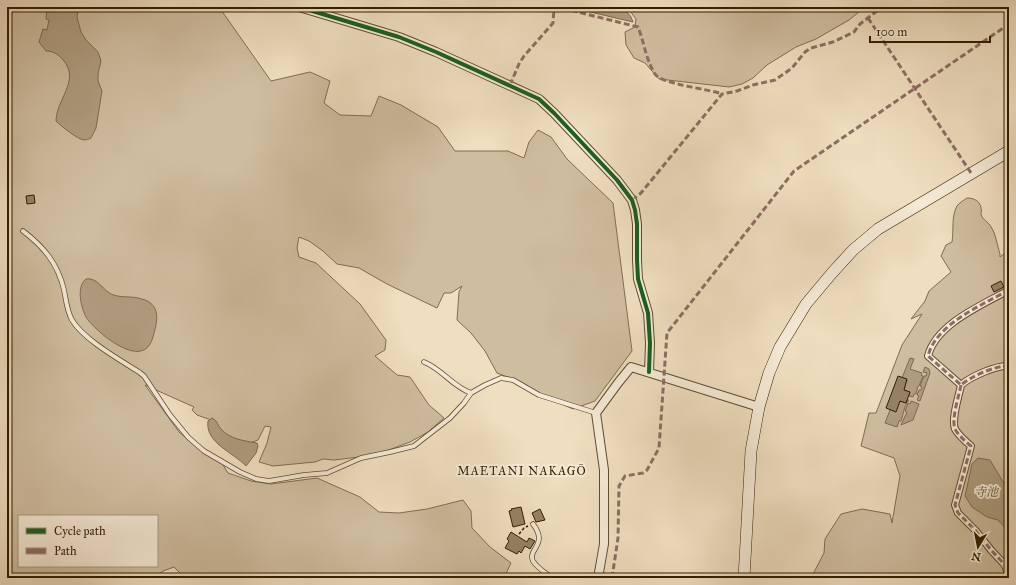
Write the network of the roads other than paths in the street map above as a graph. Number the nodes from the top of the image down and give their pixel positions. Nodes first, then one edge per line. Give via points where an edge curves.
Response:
1 (299, 7) edge
2 (1009, 150) edge
3 (23, 231) dead end
4 (1009, 290) edge
5 (424, 362) dead end
6 (1009, 366) edge
7 (649, 372) junction
8 (961, 385) junction
9 (471, 393) junction
10 (759, 408) junction
11 (596, 413) junction
12 (533, 524) road end
13 (1009, 577) edge
14 (552, 578) edge
15 (598, 578) edge
16 (744, 578) edge

1 - 7 street via 398,37 436,52 539,99 554,113 617,180 632,200 638,224 638,279 648,313
2 - 10 main road via 878,229 853,250 806,304 769,373
3 - 9 lane via 45,250 54,264 74,324 97,344 144,376 170,415 197,445 230,467 256,479 269,481 327,473 361,458 414,446 450,418
4 - 8 street via 952,324 933,343 928,356
5 - 9 lane
6 - 8 street via 993,369
7 - 10 street
7 - 11 street via 631,367
8 - 13 street via 954,428 971,446 955,505 958,513 1005,565
9 - 11 lane via 500,378 521,384 539,395
10 - 16 main road via 751,451
11 - 15 street via 604,470 604,544
12 - 14 lane via 540,540 532,557

